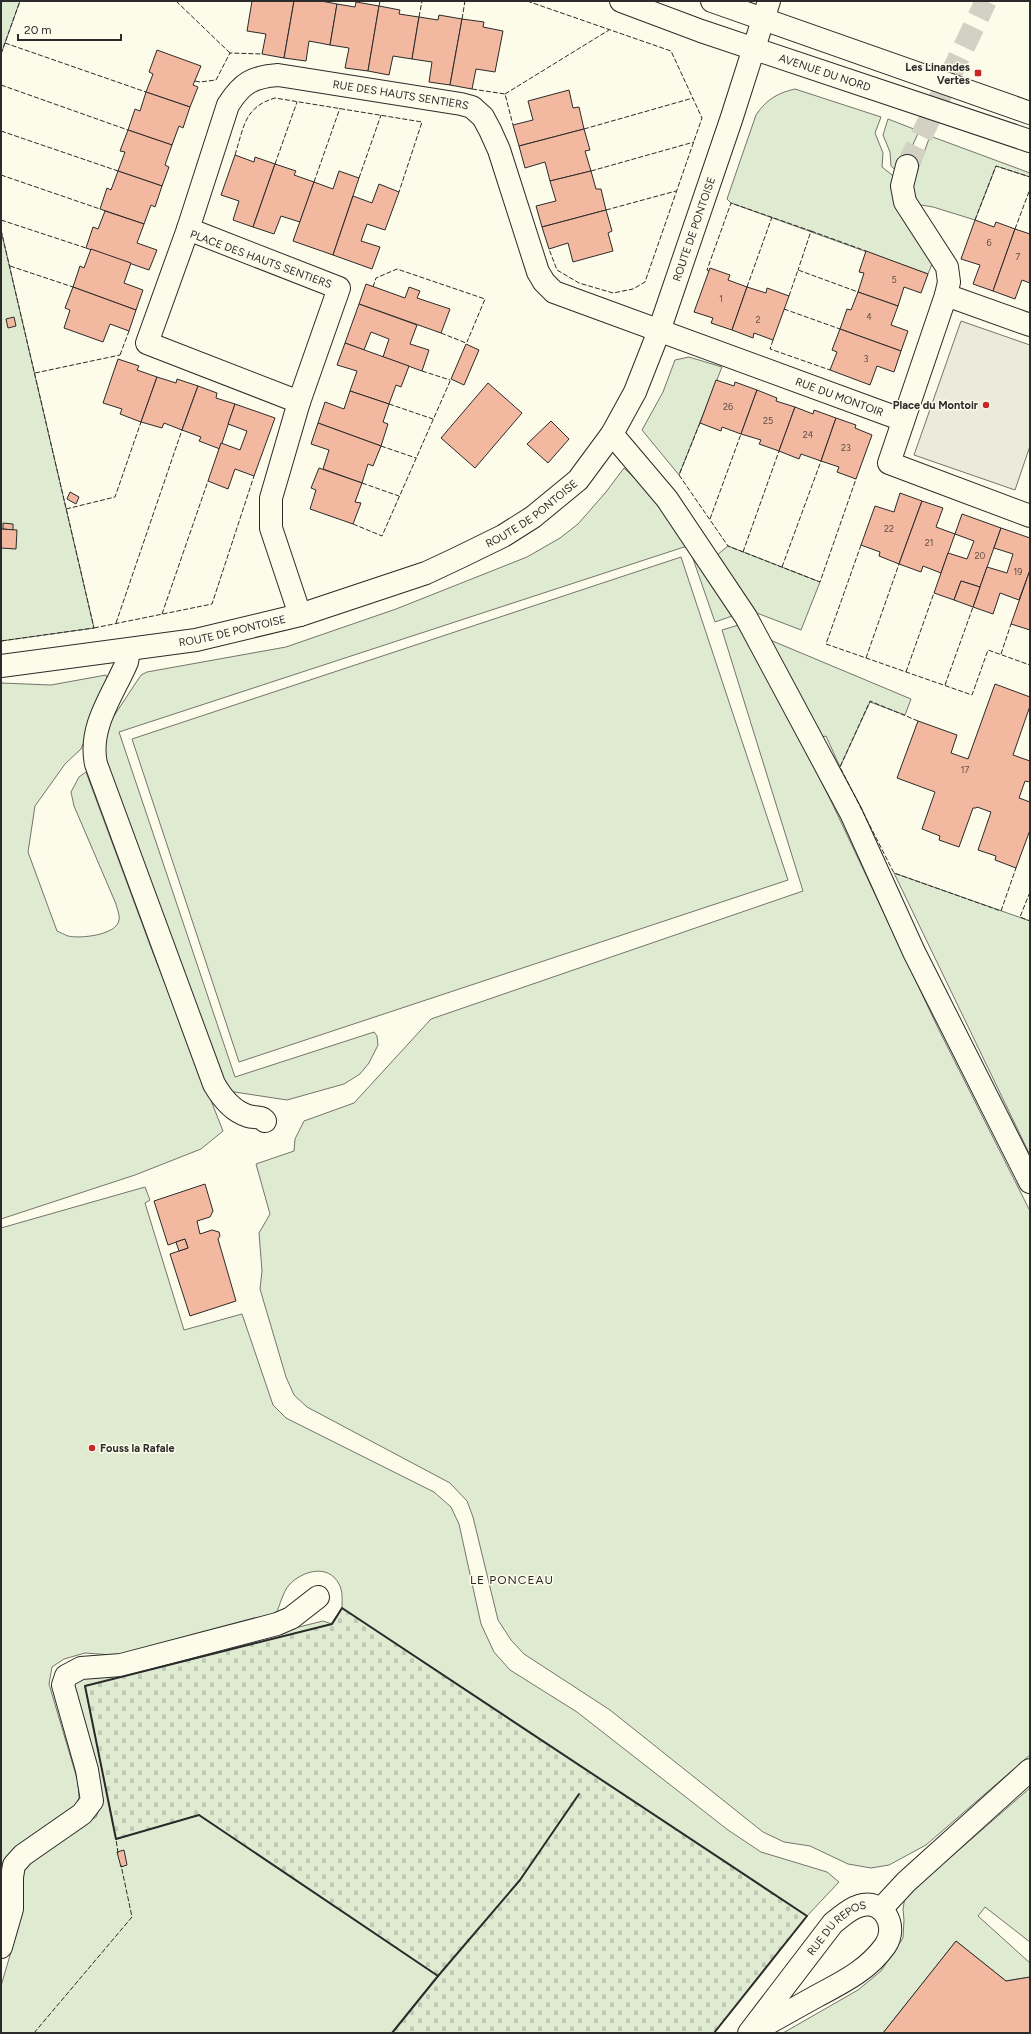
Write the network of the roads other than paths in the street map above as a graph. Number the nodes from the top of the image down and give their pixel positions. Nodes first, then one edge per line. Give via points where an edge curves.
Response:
1 (621, 1) edge
2 (712, 1) edge
3 (766, 10) edge
4 (754, 48) junction
5 (1030, 113) edge
6 (1030, 141) edge
7 (908, 166) tunnel mouth
8 (188, 229) junction
9 (946, 294) junction
10 (1030, 325) edge
11 (659, 331) junction
12 (299, 402) junction
13 (903, 420) junction
14 (612, 434) junction
15 (1029, 512) edge
16 (300, 615) junction
17 (128, 650) junction
18 (1, 666) edge
19 (266, 1121) dead end
20 (1030, 1182) edge
21 (318, 1597) dead end
22 (1030, 1770) edge
23 (881, 1909) junction
24 (1, 1947) edge
25 (750, 2033) edge

1 - 4 street, AVENUE DU NORD
2 - 3 street
3 - 4 street, ROUTE DE PONTOISE
3 - 5 street
4 - 6 street, AVENUE DU NORD
4 - 11 street, ROUTE DE PONTOISE
7 - 9 street via 902,186 905,202 946,267 949,282
8 - 11 street, RUE DES HAUTS SENTIERS via 228,105 237,91 250,81 262,76 278,75 461,104 472,107 483,117 490,130 499,150 538,272 544,282 554,292
8 - 12 street, PLACE DES HAUTS SENTIERS via 339,288
8 - 12 street, PLACE DES HAUTS SENTIERS via 147,343
9 - 10 street
9 - 13 street
11 - 13 street, RUE DU MONTOIR
11 - 14 street, ROUTE DE PONTOISE via 635,392
12 - 16 street via 271,498 271,528
13 - 15 street via 889,462
14 - 16 street, ROUTE DE PONTOISE via 578,480 533,517 503,536 426,573
14 - 20 street via 667,498 746,617 850,812 914,952
16 - 17 street, ROUTE DE PONTOISE via 196,640
17 - 18 street, ROUTE DE PONTOISE
17 - 19 street via 127,662 96,728 93,752 96,764 214,1084 223,1100 230,1106 248,1116
21 - 24 street via 292,1618 277,1624 122,1665 81,1668 66,1676 63,1685 87,1770 92,1801 82,1814 23,1855 14,1865 12,1910
22 - 23 street via 906,1882
23 - 25 street, RUE DU REPOS via 876,1906 859,1906 834,1923
23 - 25 street, RUE DU REPOS via 888,1918 890,1936 887,1944 871,1964

